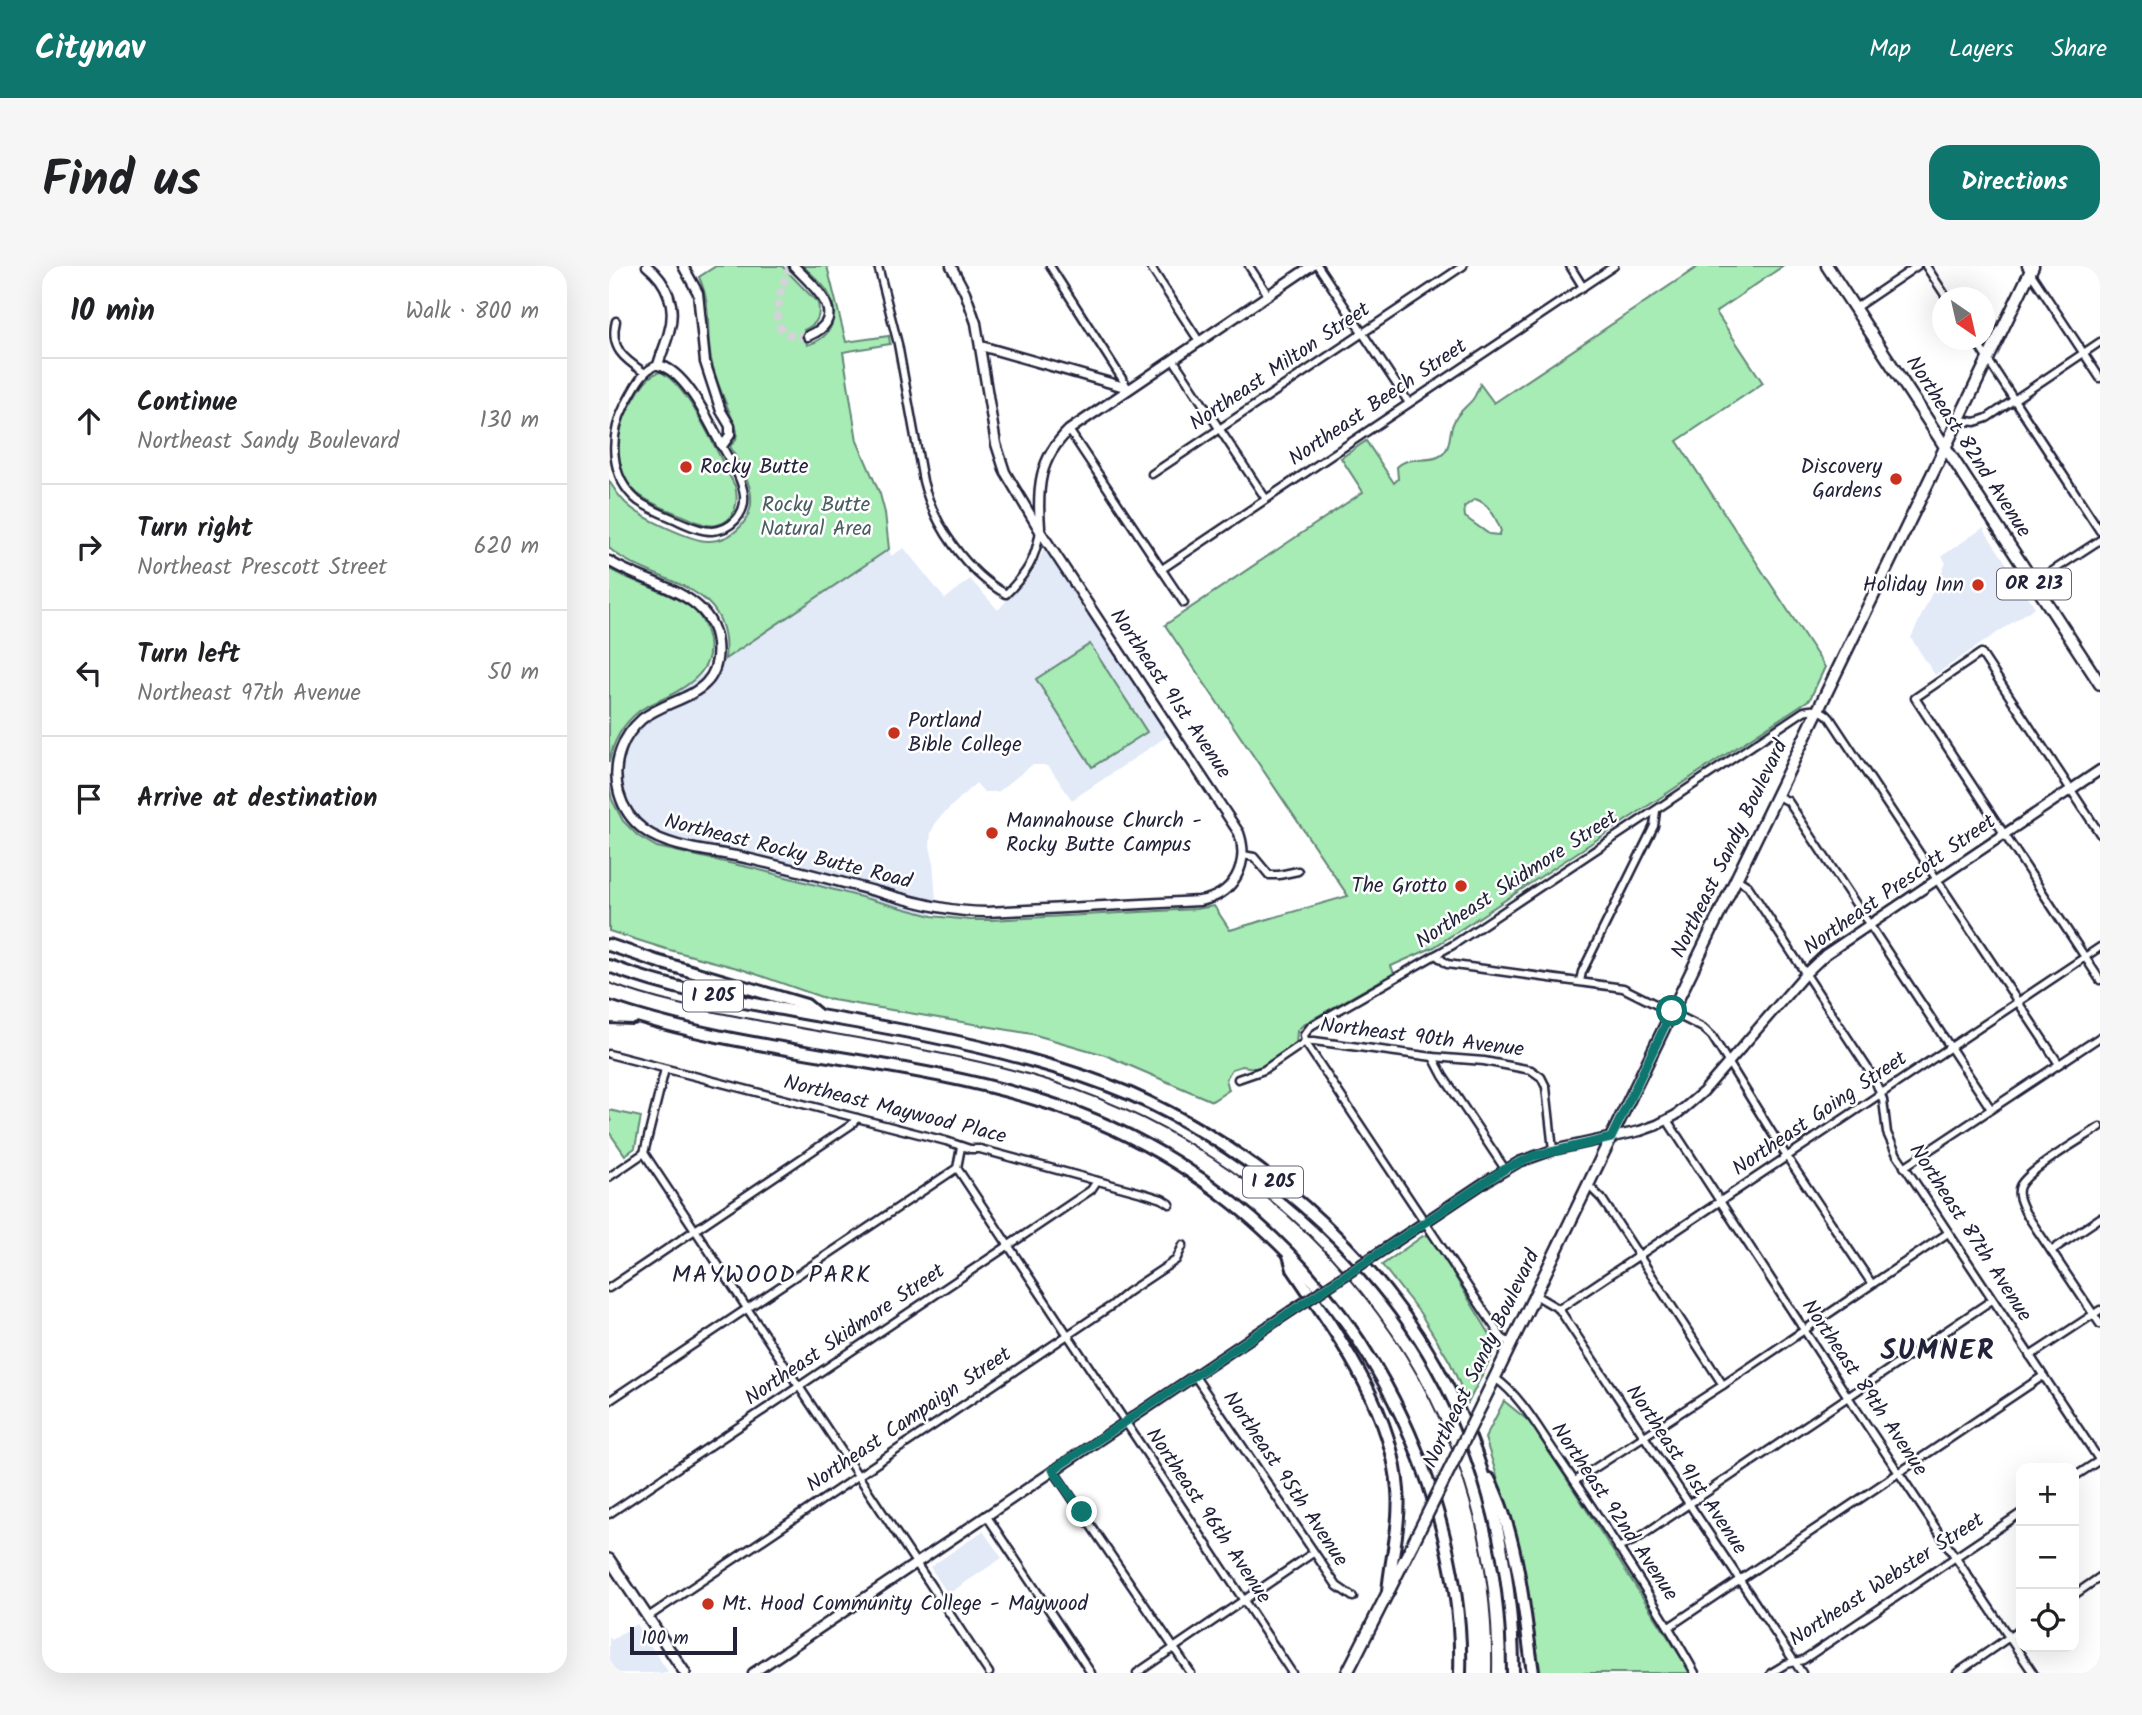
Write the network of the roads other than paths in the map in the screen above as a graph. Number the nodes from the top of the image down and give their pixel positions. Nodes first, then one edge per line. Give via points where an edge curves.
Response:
1 (647, 266) edge
2 (683, 266) edge
3 (794, 266) edge
4 (878, 266) edge
5 (951, 266) edge
6 (1050, 266) edge
7 (1150, 266) edge
8 (1249, 266) edge
9 (1311, 266) edge
10 (1318, 266) edge
11 (1463, 266) edge
12 (1570, 266) edge
13 (1614, 266) edge
14 (1827, 266) edge
15 (1917, 266) edge
16 (1926, 266) edge
17 (2030, 268) edge
18 (1583, 287) junction
19 (1940, 287) edge
20 (1268, 295) junction
21 (1855, 308) junction
22 (616, 321) dead end
23 (1362, 333) junction
24 (808, 336) dead end
25 (1199, 341) junction
26 (2100, 342) edge
27 (981, 346) junction
28 (1982, 350) edge
29 (2083, 353) junction
30 (1173, 359) junction
31 (1989, 361) junction
32 (658, 365) junction
33 (645, 373) junction
34 (2100, 378) edge
35 (1128, 388) junction
36 (2014, 400) junction
37 (1409, 403) junction
38 (724, 416) junction
39 (1960, 420) junction
40 (1219, 429) junction
41 (1069, 430) junction
42 (715, 434) junction
43 (722, 446) junction
44 (1946, 449) junction
45 (1152, 474) dead end
46 (1265, 499) junction
47 (1040, 531) junction
48 (2100, 531) edge
49 (2100, 540) edge
50 (609, 561) edge
51 (1162, 569) junction
52 (2034, 583) junction
53 (1184, 603) dead end
54 (2100, 684) edge
55 (1819, 711) junction
56 (2100, 770) edge
57 (2071, 789) junction
58 (1777, 796) junction
59 (1656, 811) junction
60 (2004, 834) junction
61 (2100, 834) edge
62 (1243, 855) junction
63 (1299, 871) dead end
64 (1737, 879) junction
65 (1937, 879) junction
66 (1870, 924) junction
67 (609, 945) edge
68 (2100, 947) edge
69 (1436, 956) junction
70 (2085, 957) junction
71 (609, 966) edge
72 (1806, 973) junction
73 (2100, 980) edge
74 (1580, 981) junction
75 (2018, 1002) junction
76 (609, 1007) edge
77 (1672, 1011) junction
78 (818, 1015) junction
79 (609, 1017) edge
80 (640, 1018) junction
81 (2100, 1037) edge
82 (1305, 1042) junction
83 (1951, 1047) junction
84 (613, 1055) edge
85 (1433, 1056) junction
86 (609, 1061) edge
87 (1727, 1063) junction
88 (2059, 1064) junction
89 (666, 1069) junction
90 (1238, 1079) dead end
91 (1882, 1093) junction
92 (1991, 1109) junction
93 (857, 1118) junction
94 (1667, 1120) junction
95 (2100, 1127) edge
96 (1611, 1138) junction
97 (961, 1147) junction
98 (1553, 1150) junction
99 (644, 1153) junction
100 (1787, 1157) junction
101 (1905, 1167) junction
102 (957, 1168) junction
103 (1505, 1169) junction
104 (609, 1177) edge
105 (1097, 1181) junction
106 (1588, 1185) junction
107 (1720, 1201) junction
108 (1170, 1204) dead end
109 (2100, 1219) edge
110 (1425, 1222) junction
111 (694, 1231) junction
112 (1948, 1233) junction
113 (1183, 1245) dead end
114 (1008, 1246) junction
115 (2051, 1251) junction
116 (1288, 1252) junction
117 (1639, 1255) junction
118 (1873, 1284) junction
119 (609, 1288) edge
120 (1535, 1296) junction
121 (1992, 1300) junction
122 (746, 1309) junction
123 (1559, 1309) junction
124 (2097, 1312) edge
125 (2100, 1324) edge
126 (1804, 1330) junction
127 (1067, 1335) junction
128 (1511, 1344) junction
129 (2030, 1356) junction
130 (1194, 1375) junction
131 (2043, 1376) junction
132 (1495, 1378) junction
133 (1723, 1385) junction
134 (798, 1387) junction
135 (1848, 1396) junction
136 (609, 1401) edge
137 (1125, 1422) junction
138 (1643, 1437) junction
139 (1477, 1458) junction
140 (2100, 1461) edge
141 (1053, 1470) junction
142 (1899, 1472) junction
143 (2079, 1474) edge
144 (857, 1476) junction
145 (1575, 1481) junction
146 (1688, 1505) junction
147 (609, 1514) edge
148 (986, 1516) junction
149 (2016, 1516) edge
150 (1618, 1548) junction
151 (1313, 1553) junction
152 (1955, 1557) junction
153 (609, 1559) edge
154 (915, 1564) junction
155 (2100, 1577) edge
156 (1739, 1580) junction
157 (1388, 1592) junction
158 (2079, 1592) edge
159 (1353, 1597) dead end
160 (1244, 1601) junction
161 (648, 1618) junction
162 (1669, 1627) junction
163 (2016, 1633) edge
164 (2010, 1637) junction
165 (1174, 1647) junction
166 (1794, 1662) junction
167 (685, 1673) edge
168 (753, 1673) edge
169 (989, 1673) edge
170 (1091, 1673) edge
171 (1137, 1673) edge
172 (1191, 1673) edge
173 (1292, 1673) edge
174 (1347, 1673) edge
175 (1460, 1673) edge
176 (1513, 1673) edge
177 (1533, 1673) edge
178 (1695, 1673) edge
179 (1771, 1673) edge
180 (1802, 1673) edge
181 (1957, 1673) edge
182 (2033, 1673) edge

1 - 32 street via 663,283 671,305 671,325
2 - 38 street via 698,293 703,354
3 - 24 street via 823,296 828,308 824,324
4 - 47 street via 898,344 927,499 943,529 985,580 1006,594 1030,568
5 - 27 street via 969,300
6 - 35 street
7 - 25 street
8 - 20 street
9 - 20 street
10 - 23 street
11 - 23 street, Northeast Milton Street
12 - 18 street
13 - 18 street, Northeast Beech Street
14 - 21 main road, Northeast 82nd Avenue / OR 213
15 - 21 street
16 - 19 street
17 - 29 street
17 - 31 main road, Northeast Sandy Boulevard
18 - 37 street, Northeast Beech Street
20 - 25 street
21 - 44 main road, Northeast 82nd Avenue / OR 213
22 - 33 street via 616,346
23 - 37 street
23 - 40 street, Northeast Milton Street
25 - 30 street
26 - 29 street
27 - 35 street
27 - 47 street via 1001,463
28 - 31 street
29 - 34 street
29 - 36 street
30 - 35 street
30 - 40 street
31 - 36 street
31 - 39 main road, Northeast Sandy Boulevard
32 - 33 street
32 - 42 street via 677,375
33 - 43 street via 618,416 612,439 615,468 631,495 700,529 728,526 742,511 744,495
35 - 41 street
36 - 39 street via 1983,420
36 - 48 street
37 - 46 street, Northeast Beech Street
38 - 42 street via 724,428
38 - 43 street via 730,430
39 - 44 main road, Northeast Sandy Boulevard
40 - 45 street, Northeast Milton Street
40 - 46 street
41 - 47 street via 1053,448 1043,470 1038,495
41 - 51 street
42 - 43 street
44 - 52 main road, Northeast 82nd Avenue / OR 213
44 - 55 main road, Northeast Sandy Boulevard
46 - 51 street, Northeast Beech Street
47 - 62 street, Northeast 91st Avenue via 1233,821
49 - 52 street
50 - 62 street, Northeast Rocky Butte Road via 693,602 708,617 717,639 717,657 705,684 641,720 618,757 621,801 637,825 656,837 932,907 976,912 1209,899 1233,882
51 - 53 street
52 - 54 main road, Northeast 82nd Avenue / OR 213
55 - 58 main road, Northeast Sandy Boulevard
55 - 59 street, Northeast Skidmore Street via 1804,711
55 - 65 street via 1830,718
56 - 57 street, Northeast Prescott Street
57 - 60 street, Northeast Prescott Street
57 - 60 street via 1981,653 1915,698
57 - 61 street
58 - 64 main road, Northeast Sandy Boulevard
58 - 66 street via 1788,801
59 - 69 street, Northeast Skidmore Street
59 - 74 street via 1654,826
60 - 65 street, Northeast Prescott Street
60 - 70 street
62 - 63 street via 1254,857 1273,876
64 - 72 street, Northeast 87th Avenue via 1748,886
64 - 77 main road, Northeast Sandy Boulevard
65 - 66 street, Northeast Prescott Street
65 - 75 street
66 - 72 street, Northeast Prescott Street
66 - 83 street
67 - 78 highway via 806,1005
68 - 70 street, Northeast Going Street
69 - 74 street via 1447,964
69 - 82 street, Northeast Skidmore Street via 1311,1026
70 - 73 street
70 - 75 street, Northeast Going Street
71 - 78 highway, I 205 via 688,990
72 - 87 street, Northeast Prescott Street
72 - 91 street, Northeast 87th Avenue
74 - 77 street via 1630,990
75 - 83 street, Northeast Going Street
75 - 88 street
76 - 80 highway, I 205
77 - 87 street via 1707,1031
77 - 96 main road, Northeast Sandy Boulevard
78 - 139 highway, I 205 via 983,1048 1060,1069 1153,1105 1241,1158 1321,1223 1392,1299 1435,1364
79 - 80 highway
80 - 116 highway, I 205 via 987,1086 1045,1102 1147,1146 1184,1168 1230,1200
81 - 88 street
82 - 85 street, Northeast 90th Avenue
82 - 90 street, Northeast Skidmore Street via 1264,1070
82 - 110 street
83 - 91 street, Northeast Going Street
83 - 92 street
84 - 86 street
84 - 89 street, Northeast Maywood Place
85 - 98 street, Northeast 90th Avenue via 1484,1061 1539,1074 1546,1087
85 - 103 street
87 - 94 street, Northeast Prescott Street via 1695,1099
87 - 100 street
88 - 92 street
89 - 93 street, Northeast Maywood Place
89 - 99 street
91 - 100 street, Northeast Going Street
91 - 101 street, Northeast 87th Avenue via 1887,1133
92 - 101 street
93 - 97 street, Northeast Maywood Place
93 - 111 street
94 - 96 street, Northeast Prescott Street
94 - 107 street, Northeast 89th Avenue
95 - 115 street via 2030,1174 2020,1186 2019,1200
96 - 98 street, Northeast Prescott Street
96 - 106 main road, Northeast Sandy Boulevard
97 - 102 street
97 - 105 street, Northeast Maywood Place
98 - 103 street, Northeast Prescott Street
99 - 104 street
99 - 111 street
100 - 107 street, Northeast Going Street
100 - 118 street
101 - 112 street, Northeast 87th Avenue
102 - 114 street, Northeast 96th Avenue
102 - 122 street
103 - 110 street, Northeast Prescott Street
105 - 108 street, Northeast Maywood Place
105 - 114 street, Northeast Skidmore Street via 1091,1190
106 - 117 street
106 - 120 main road, Northeast Sandy Boulevard
107 - 117 street, Northeast Going Street
107 - 126 street, Northeast 89th Avenue
109 - 115 street
110 - 128 street via 1502,1338
110 - 130 street, Northeast Prescott Street, bridge
111 - 119 street
111 - 122 street
112 - 118 street
112 - 121 street, Northeast 87th Avenue
113 - 127 street, Northeast Campaign Street via 1176,1259
114 - 127 street, Northeast 96th Avenue
114 - 134 street, Northeast Skidmore Street
115 - 124 street
116 - 157 highway via 1293,1269 1359,1373 1392,1452 1399,1509
116 - 175 highway, I 205 via 1349,1324 1410,1432 1448,1553
117 - 123 street, Northeast Going Street
117 - 133 street
118 - 126 street
120 - 123 street, Northeast 91st Avenue
120 - 128 main road, Northeast Sandy Boulevard
121 - 129 street, Northeast 87th Avenue
121 - 135 street
122 - 134 street
122 - 136 street
123 - 138 street, Northeast 91st Avenue
124 - 125 street
124 - 129 street
126 - 133 street
126 - 135 street, Northeast 89th Avenue
127 - 137 street, Northeast 96th Avenue
127 - 144 street, Northeast Campaign Street
128 - 132 main road, Northeast Sandy Boulevard
129 - 131 street, Northeast 87th Avenue
130 - 137 street, Northeast Prescott Street
130 - 151 street, Northeast 95th Avenue
131 - 140 street, Northeast 87th Avenue
131 - 142 street
132 - 145 street, Northeast 92nd Avenue via 1526,1411
132 - 157 main road, Northeast Sandy Boulevard, bridge
133 - 138 street
134 - 144 street
134 - 147 street, Northeast Skidmore Street
135 - 142 street, Northeast 89th Avenue
135 - 146 street
137 - 141 street, Northeast Prescott Street
137 - 160 street, Northeast 96th Avenue
138 - 145 street
138 - 146 street, Northeast 91st Avenue
139 - 176 highway, I 205 via 1503,1558
139 - 177 highway via 1496,1492 1507,1530
140 - 143 street
141 - 148 street, Northeast Prescott Street
141 - 165 street
142 - 152 street, Northeast 89th Avenue
142 - 156 street
144 - 154 street
144 - 161 street, Northeast Campaign Street
145 - 150 street, Northeast 92nd Avenue
146 - 150 street
146 - 156 street, Northeast 91st Avenue
148 - 154 street, Northeast Prescott Street
148 - 170 street
149 - 152 street, Northeast Webster Street
150 - 162 street, Northeast 92nd Avenue
151 - 159 street, Northeast 95th Avenue via 1336,1586
151 - 160 street
152 - 164 street, Northeast 89th Avenue
152 - 166 street, Northeast Webster Street
153 - 161 main road
154 - 168 street, Northeast Prescott Street
154 - 169 street
155 - 158 street
156 - 162 street
156 - 166 street, Northeast 91st Avenue
157 - 174 main road, Northeast Sandy Boulevard
160 - 165 street
160 - 173 street, Northeast 96th Avenue
161 - 167 main road
162 - 178 street, Northeast 92nd Avenue
163 - 164 street
164 - 181 street
164 - 182 street, Northeast 89th Avenue
165 - 171 street
165 - 172 street
166 - 179 street, Northeast Webster Street
166 - 180 street, Northeast 91st Avenue

